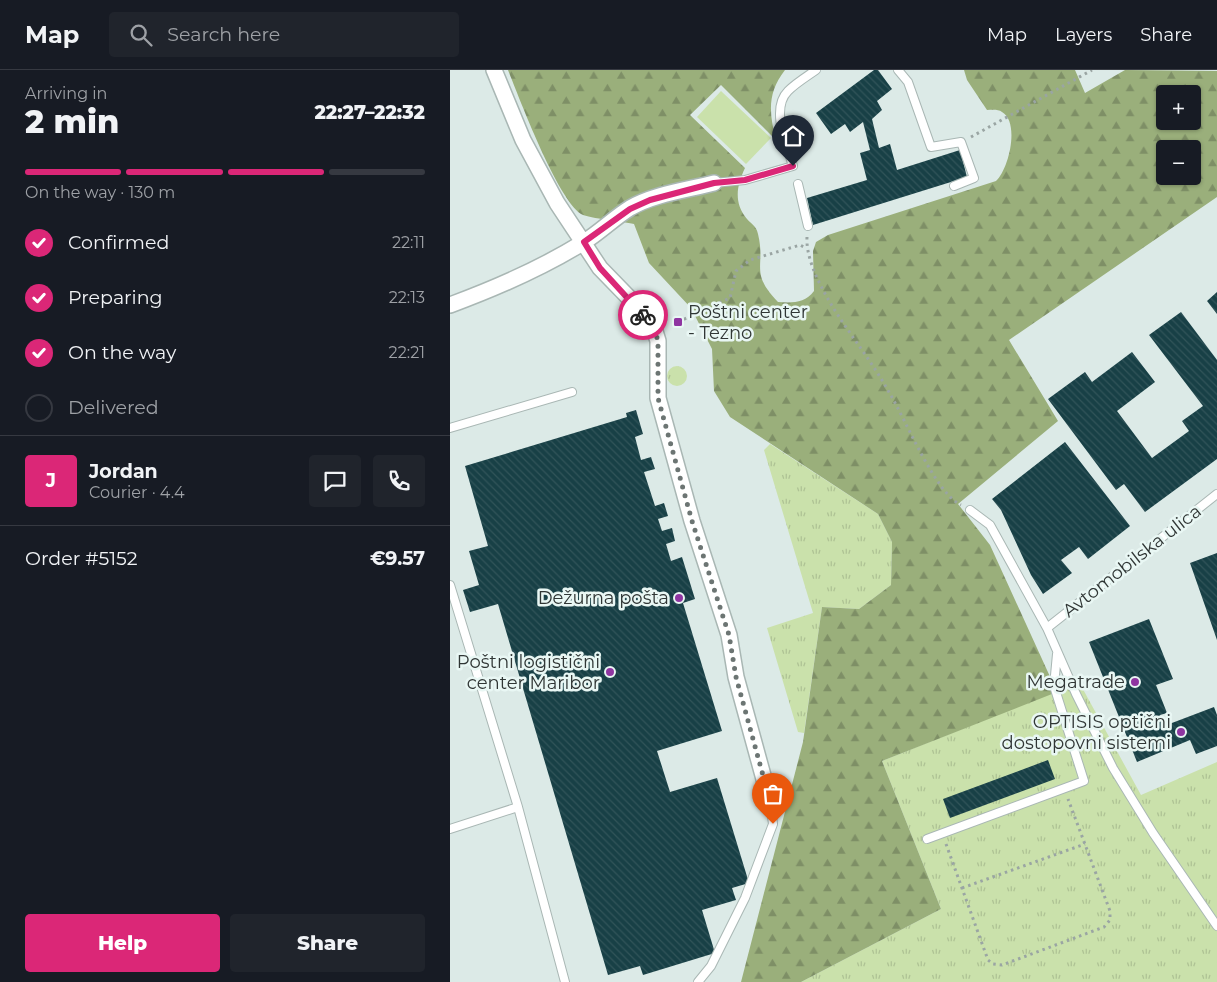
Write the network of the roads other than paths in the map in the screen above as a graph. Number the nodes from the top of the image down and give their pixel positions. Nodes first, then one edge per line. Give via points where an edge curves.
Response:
1 (494, 70) edge
2 (816, 70) edge
3 (898, 70) edge
4 (714, 183) joint
5 (798, 184) dead end
6 (954, 186) dead end
7 (808, 226) road end
8 (584, 242) junction
9 (450, 305) edge
10 (572, 392) dead end
11 (450, 428) edge
12 (1217, 494) edge
13 (970, 510) road end
14 (450, 585) edge
15 (1047, 628) junction
16 (1057, 652) junction
17 (770, 801) joint
18 (518, 807) junction
19 (450, 830) edge
20 (927, 839) dead end
21 (1217, 926) edge
22 (565, 982) edge
23 (698, 982) edge

1 - 8 street via 523,140 557,203
2 - 4 lane via 786,93 781,105 780,119 793,166 745,180
3 - 6 lane via 908,82 931,147 961,142 974,178
4 - 8 street via 650,200 630,209
5 - 7 lane
8 - 9 street via 549,262
8 - 17 street via 600,268 654,328 658,341 658,398 692,521 729,635 736,677
10 - 11 lane
12 - 15 lane, Avtomobilska ulica
13 - 15 lane, Avtomobilska ulica via 990,525
14 - 18 lane
15 - 16 lane, Avtomobilska ulica
16 - 20 lane via 1054,686 1084,782
16 - 21 lane, Avtomobilska ulica via 1113,768
17 - 23 lane via 773,824 745,898 712,966
18 - 19 lane
18 - 22 lane

